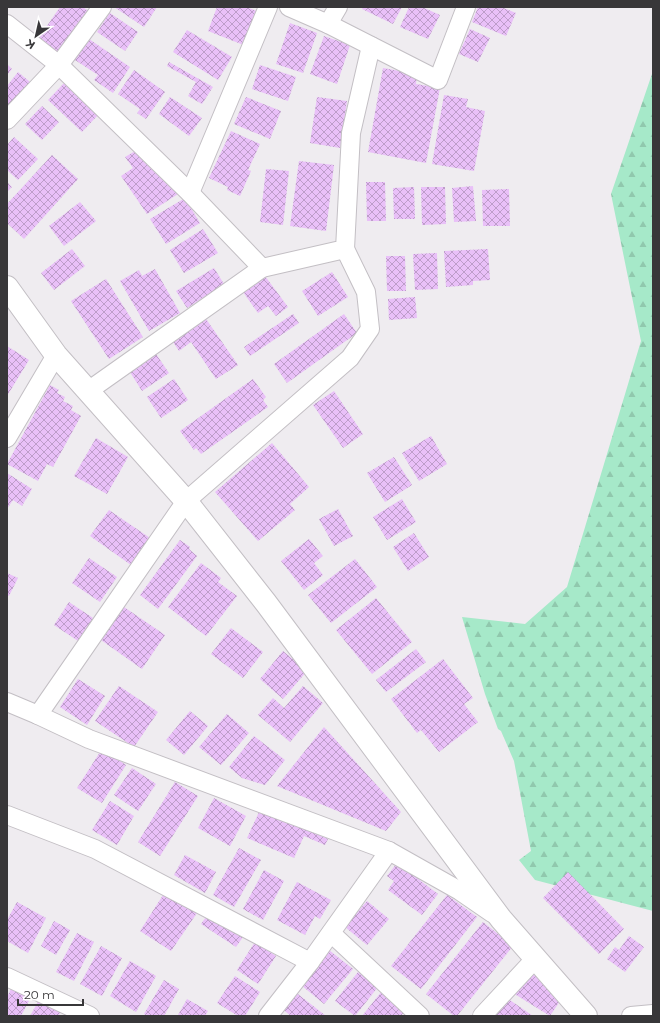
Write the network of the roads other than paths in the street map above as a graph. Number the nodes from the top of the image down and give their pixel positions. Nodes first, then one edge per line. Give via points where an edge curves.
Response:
1 (102, 7) edge
2 (268, 7) edge
3 (289, 7) edge
4 (338, 7) edge
5 (466, 7) edge
6 (7, 24) edge
7 (328, 24) junction
8 (371, 46) junction
9 (59, 66) junction
10 (7, 120) edge
11 (190, 193) junction
12 (344, 249) junction
13 (262, 268) junction
14 (7, 287) edge
15 (56, 355) junction
16 (88, 391) junction
17 (7, 438) edge
18 (186, 501) junction
19 (7, 702) edge
20 (38, 715) junction
21 (7, 815) edge
22 (389, 851) junction
23 (501, 919) junction
24 (331, 933) junction
25 (535, 959) junction
26 (310, 962) junction
27 (7, 977) edge
28 (653, 1014) edge
29 (90, 1016) edge
30 (268, 1016) edge
31 (420, 1016) edge
32 (482, 1016) edge
33 (586, 1016) edge
34 (631, 1016) edge

1 - 9 street
2 - 11 street
3 - 7 street
4 - 7 street
5 - 8 street via 438,80
6 - 9 street
7 - 8 street
8 - 12 street via 351,134
9 - 10 street
9 - 11 street
11 - 13 street
12 - 13 street
12 - 18 street via 366,292 370,329 350,358
13 - 16 street
14 - 15 street
15 - 16 street
15 - 17 street
16 - 18 street
18 - 20 street
18 - 23 street via 266,603
19 - 20 street
20 - 22 street via 89,739
21 - 26 street via 95,849
22 - 23 street via 460,891
22 - 24 street
23 - 25 street
24 - 26 street
24 - 31 street
25 - 32 street
25 - 33 street
26 - 30 street
27 - 29 street
28 - 34 street

